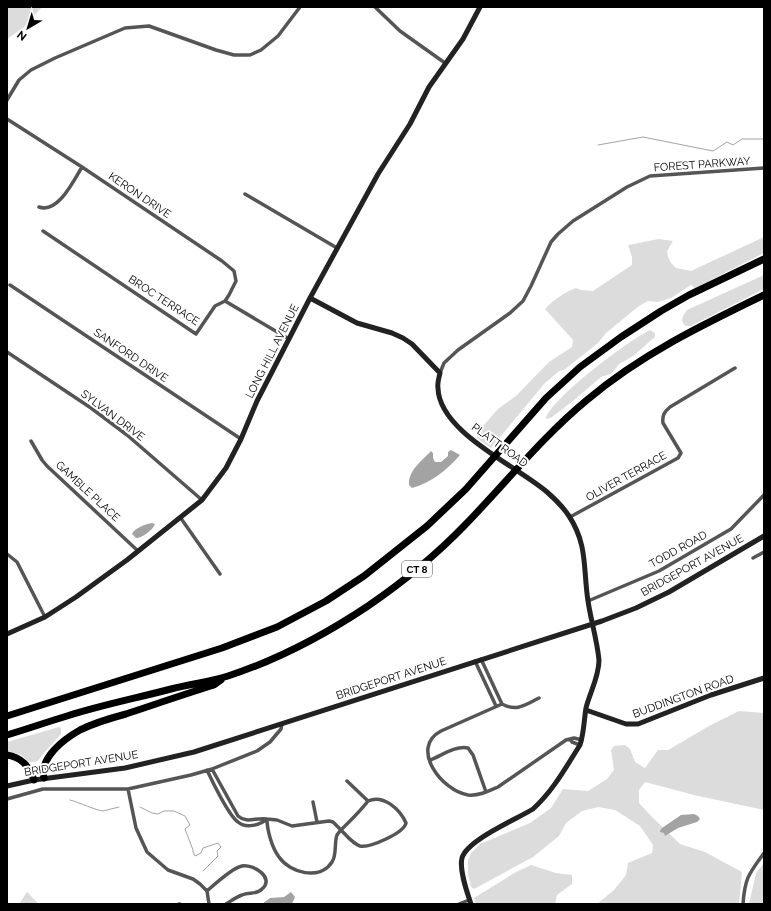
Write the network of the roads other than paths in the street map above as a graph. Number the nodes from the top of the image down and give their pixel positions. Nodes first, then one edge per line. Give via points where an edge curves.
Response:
1 (300, 7) edge
2 (375, 7) edge
3 (480, 7) edge
4 (445, 63) junction
5 (7, 100) edge
6 (7, 119) edge
7 (82, 167) junction
8 (764, 168) edge
9 (245, 194) dead end
10 (39, 207) dead end
11 (43, 231) dead end
12 (337, 248) junction
13 (764, 259) edge
14 (10, 285) dead end
15 (764, 295) edge
16 (310, 298) junction
17 (225, 301) junction
18 (290, 340) junction
19 (7, 352) edge
20 (735, 368) dead end
21 (440, 373) junction
22 (241, 439) junction
23 (31, 441) dead end
24 (764, 495) edge
25 (202, 500) junction
26 (180, 517) junction
27 (570, 517) junction
28 (764, 536) edge
29 (138, 551) junction
30 (764, 552) edge
31 (7, 554) edge
32 (752, 558) dead end
33 (220, 574) dead end
34 (588, 601) junction
35 (45, 617) junction
36 (592, 624) junction
37 (7, 634) edge
38 (482, 659) junction
39 (475, 661) junction
40 (225, 678) junction
41 (764, 678) edge
42 (539, 698) dead end
43 (502, 704) junction
44 (496, 706) junction
45 (586, 710) junction
46 (7, 716) edge
47 (282, 724) junction
48 (7, 735) edge
49 (581, 742) junction
50 (7, 755) edge
51 (430, 760) junction
52 (212, 769) junction
53 (207, 770) junction
54 (44, 778) junction
55 (34, 780) junction
56 (347, 781) dead end
57 (7, 786) edge
58 (128, 789) junction
59 (486, 792) junction
60 (7, 799) edge
61 (368, 801) junction
62 (313, 802) dead end
63 (238, 816) junction
64 (234, 818) junction
65 (267, 819) junction
66 (317, 822) junction
67 (341, 830) junction
68 (764, 853) edge
69 (207, 891) junction
70 (470, 902) edge
71 (209, 904) edge
72 (226, 904) edge
73 (459, 904) edge
74 (743, 904) edge

1 - 5 street via 278,36 261,50 250,55 234,55 216,50 149,26 125,28 31,70 19,80
2 - 4 street via 400,31
3 - 4 street, LONG HILL AVENUE via 463,39
4 - 12 street, LONG HILL AVENUE
6 - 7 street, KERON DRIVE
7 - 10 street via 57,203 46,208
7 - 17 street, KERON DRIVE via 230,267 234,271 236,281
8 - 21 street, FOREST PARKWAY via 650,176 634,183 573,221 551,242 523,301 458,350 444,363
9 - 12 street
11 - 17 street, BROC TERRACE via 196,334 215,306
12 - 16 street, LONG HILL AVENUE
13 - 46 highway, CT 8 via 661,311 621,336 580,367 546,398 466,489 427,526 364,576 326,601 277,627 222,648
14 - 22 street, SANFORD DRIVE
15 - 40 highway, CT 8 via 662,346 586,400 550,434 464,527 403,580 368,605 324,634
16 - 18 street, LONG HILL AVENUE
16 - 21 street via 357,322 403,338
17 - 18 street
18 - 22 street, LONG HILL AVENUE via 257,402
19 - 25 street, SYLVAN DRIVE via 127,435
20 - 27 street, OLIVER TERRACE via 664,412 663,423 681,452 678,458
21 - 27 street, PLATT ROAD via 438,388 442,404 460,428 477,444 530,479 553,498
22 - 25 street, LONG HILL AVENUE via 226,468
23 - 29 street, GAMBLE PLACE via 47,466
24 - 34 street, TODD ROAD via 731,529 659,571
25 - 26 street, LONG HILL AVENUE
26 - 29 street, LONG HILL AVENUE
26 - 33 street
27 - 34 street, PLATT ROAD via 581,540
28 - 36 street, BRIDGEPORT AVENUE via 669,592 636,608
29 - 35 street, LONG HILL AVENUE
30 - 32 street
31 - 35 street via 17,562
34 - 36 street, PLATT ROAD
35 - 37 street, LONG HILL AVENUE
36 - 38 street, BRIDGEPORT AVENUE
36 - 45 street, PLATT ROAD via 599,667
38 - 39 street, BRIDGEPORT AVENUE
38 - 43 street
39 - 44 street
39 - 47 street, BRIDGEPORT AVENUE
40 - 48 highway, CT 8 via 68,715
40 - 54 highway via 214,685 82,730 52,753 43,767
41 - 45 street, BUDDINGTON ROAD via 711,695 638,724 626,724
42 - 43 street via 516,708
43 - 44 street
44 - 51 street via 435,734 428,745
45 - 49 street, PLATT ROAD
47 - 52 street via 281,729 266,746
47 - 54 street, BRIDGEPORT AVENUE via 168,759 125,768
49 - 59 street via 574,738 562,743 498,787
49 - 70 street via 548,795 537,806 483,837 462,857
50 - 55 highway via 24,763
51 - 59 street via 440,778 450,788 476,795
51 - 59 street via 462,747 468,748
52 - 53 street
52 - 63 street
53 - 58 street
53 - 64 street
54 - 55 street, BRIDGEPORT AVENUE
55 - 57 street, BRIDGEPORT AVENUE
56 - 61 street
58 - 60 street via 43,789
58 - 69 street via 136,828 147,852 168,870 193,879
61 - 67 street
61 - 67 street via 378,799 391,804 404,819 406,826 368,846 356,844
62 - 66 street
63 - 64 street
63 - 65 street via 245,820
64 - 65 street via 244,826
65 - 66 street via 292,826
65 - 67 street via 277,855 284,863 304,873 317,873 332,862 336,838
66 - 67 street via 333,822
68 - 74 street via 747,877
69 - 71 street
69 - 72 street via 242,866 258,870 267,879 260,891 244,894
70 - 73 street

